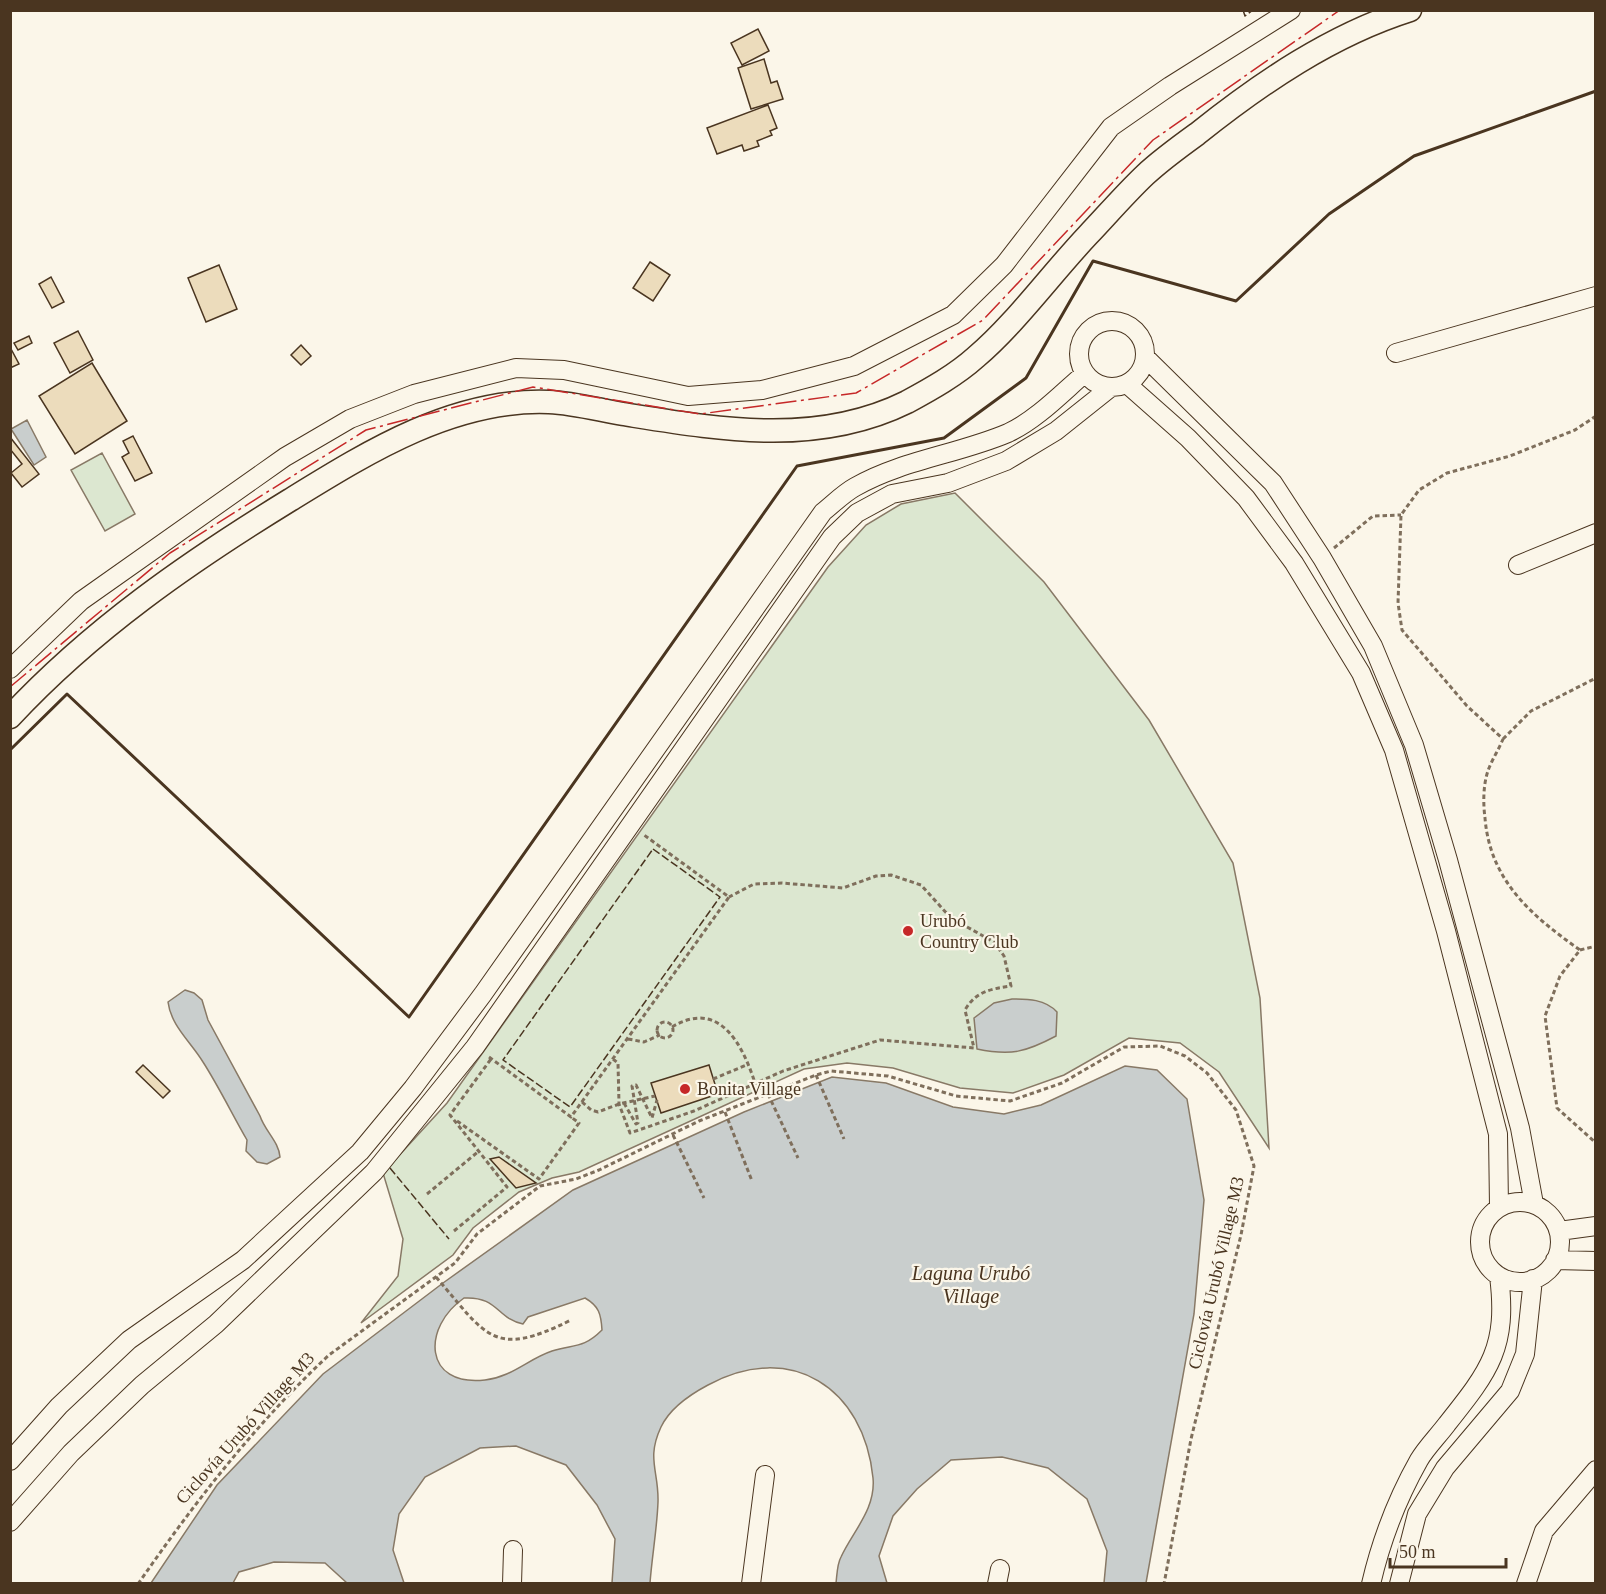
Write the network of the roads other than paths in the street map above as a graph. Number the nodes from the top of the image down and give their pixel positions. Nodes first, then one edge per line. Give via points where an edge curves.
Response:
1 (1291, 10) edge
2 (1410, 10) edge
3 (1596, 296) edge
4 (1396, 353) dead end
5 (1145, 357) junction
6 (1084, 374) junction
7 (1118, 386) junction
8 (845, 494) junction
9 (857, 513) junction
10 (1596, 533) edge
11 (1319, 554) junction
12 (1294, 563) junction
13 (1518, 565) dead end
14 (10, 669) edge
15 (10, 717) edge
16 (483, 994) junction
17 (502, 1008) junction
18 (1534, 1204) junction
19 (1499, 1207) junction
20 (1596, 1226) edge
21 (1558, 1231) junction
22 (1555, 1260) junction
23 (1596, 1261) edge
24 (1499, 1276) junction
25 (1533, 1280) junction
26 (1451, 1419) junction
27 (1470, 1435) junction
28 (10, 1461) edge
29 (1596, 1470) edge
30 (765, 1475) dead end
31 (10, 1522) edge
32 (513, 1550) dead end
33 (512, 1584) edge
34 (751, 1584) edge
35 (1371, 1584) edge
36 (1399, 1584) edge
37 (1526, 1584) edge

1 - 14 street via 1111,127 1004,265 953,315 854,366 762,390 688,396 564,370 516,368 414,394 350,419 285,457 81,601
2 - 15 main road via 1377,21 1307,56 1232,105 1146,174 977,357 901,404 840,426 767,432 701,426 551,402 503,403 451,417 375,448 213,547 119,615 45,679
3 - 4 street
5 - 6 street via 1139,335 1131,327 1109,321 1098,324 1081,340 1078,351
5 - 7 street via 1142,369
5 - 11 street via 1273,483
6 - 7 street via 1099,386
6 - 8 street via 1010,432 895,470
7 - 9 street via 1006,461 948,483 891,494
7 - 12 street via 1188,438 1246,498
8 - 9 street
8 - 16 street via 823,512
9 - 17 street via 832,537
10 - 13 street
11 - 12 street
11 - 18 street via 1373,646 1414,745 1517,1116
12 - 19 street via 1361,673 1395,750 1498,1134
16 - 17 street
16 - 28 street via 414,1088 360,1152 243,1260 129,1340 58,1406
17 - 31 street via 375,1172 216,1324 142,1385 71,1453
18 - 19 street via 1513,1202
18 - 21 street via 1552,1218
19 - 24 street via 1484,1223 1479,1245 1483,1259
20 - 21 street
21 - 22 street via 1560,1246
22 - 23 street
22 - 25 street
24 - 25 street via 1519,1282
24 - 26 street via 1503,1311 1496,1350 1482,1378
25 - 27 street via 1525,1354 1510,1391
26 - 27 street
26 - 35 street via 1415,1468 1392,1516
27 - 36 street via 1417,1514
29 - 37 street via 1544,1531
30 - 34 street
32 - 33 street

